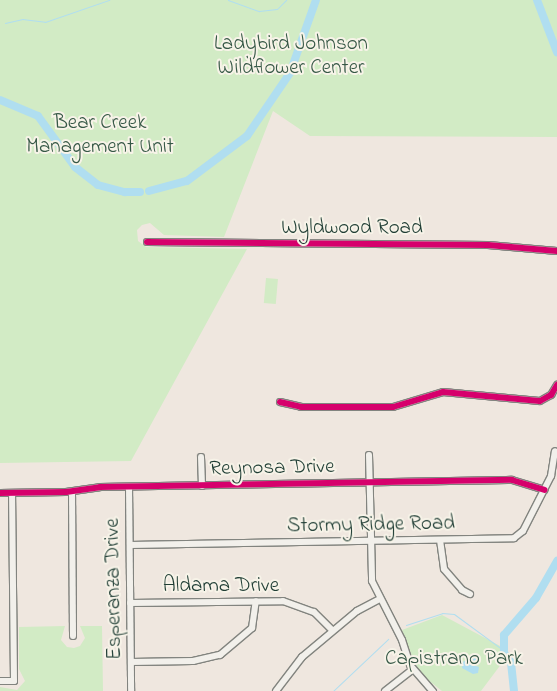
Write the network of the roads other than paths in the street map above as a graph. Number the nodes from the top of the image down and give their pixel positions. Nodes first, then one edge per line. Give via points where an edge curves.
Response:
1 (148, 242) dead end
2 (557, 251) edge
3 (557, 385) edge
4 (280, 402) dead end
5 (555, 452) dead end
6 (369, 455) dead end
7 (201, 457) dead end
8 (369, 482) junction
9 (202, 486) junction
10 (129, 487) junction
11 (544, 490) junction
12 (72, 492) junction
13 (0, 493) edge
14 (12, 493) junction
15 (440, 540) junction
16 (370, 542) junction
17 (130, 545) junction
18 (470, 594) dead end
19 (380, 599) junction
20 (256, 601) junction
21 (130, 603) junction
22 (332, 630) junction
23 (73, 636) dead end
24 (131, 662) junction
25 (412, 670) junction
26 (0, 681) edge
27 (131, 691) edge
28 (276, 691) edge
29 (385, 691) edge
30 (433, 691) edge

1 - 2 street, Wyldwood Road via 488,245
3 - 4 street via 552,395 544,400 530,401 443,392 399,405 371,407 301,407
5 - 11 street, Stormy Ridge Road via 553,471
6 - 8 street
7 - 9 street
8 - 9 street, Reynosa Drive
8 - 11 street, Reynosa Drive via 512,480
8 - 16 street
9 - 10 street, Reynosa Drive
10 - 12 street, Reynosa Drive
10 - 17 street, Esperanza Drive
11 - 15 street, Stormy Ridge Road via 517,537
12 - 14 street, Reynosa Drive
12 - 23 street
13 - 14 street, Reynosa Drive
14 - 26 street via 14,681
15 - 16 street, Stormy Ridge Road
15 - 18 street via 444,569 462,590
16 - 17 street, Stormy Ridge Road
16 - 19 street via 371,576
17 - 21 street, Esperanza Drive
19 - 22 street
19 - 25 street via 402,640
20 - 21 street, Aldama Drive
20 - 22 street, Aldama Drive via 283,601 303,606
20 - 24 street via 256,617 248,632 220,655 199,661
21 - 24 street, Esperanza Drive
22 - 28 street via 299,659
24 - 27 street, Esperanza Drive
25 - 29 street
25 - 30 street

